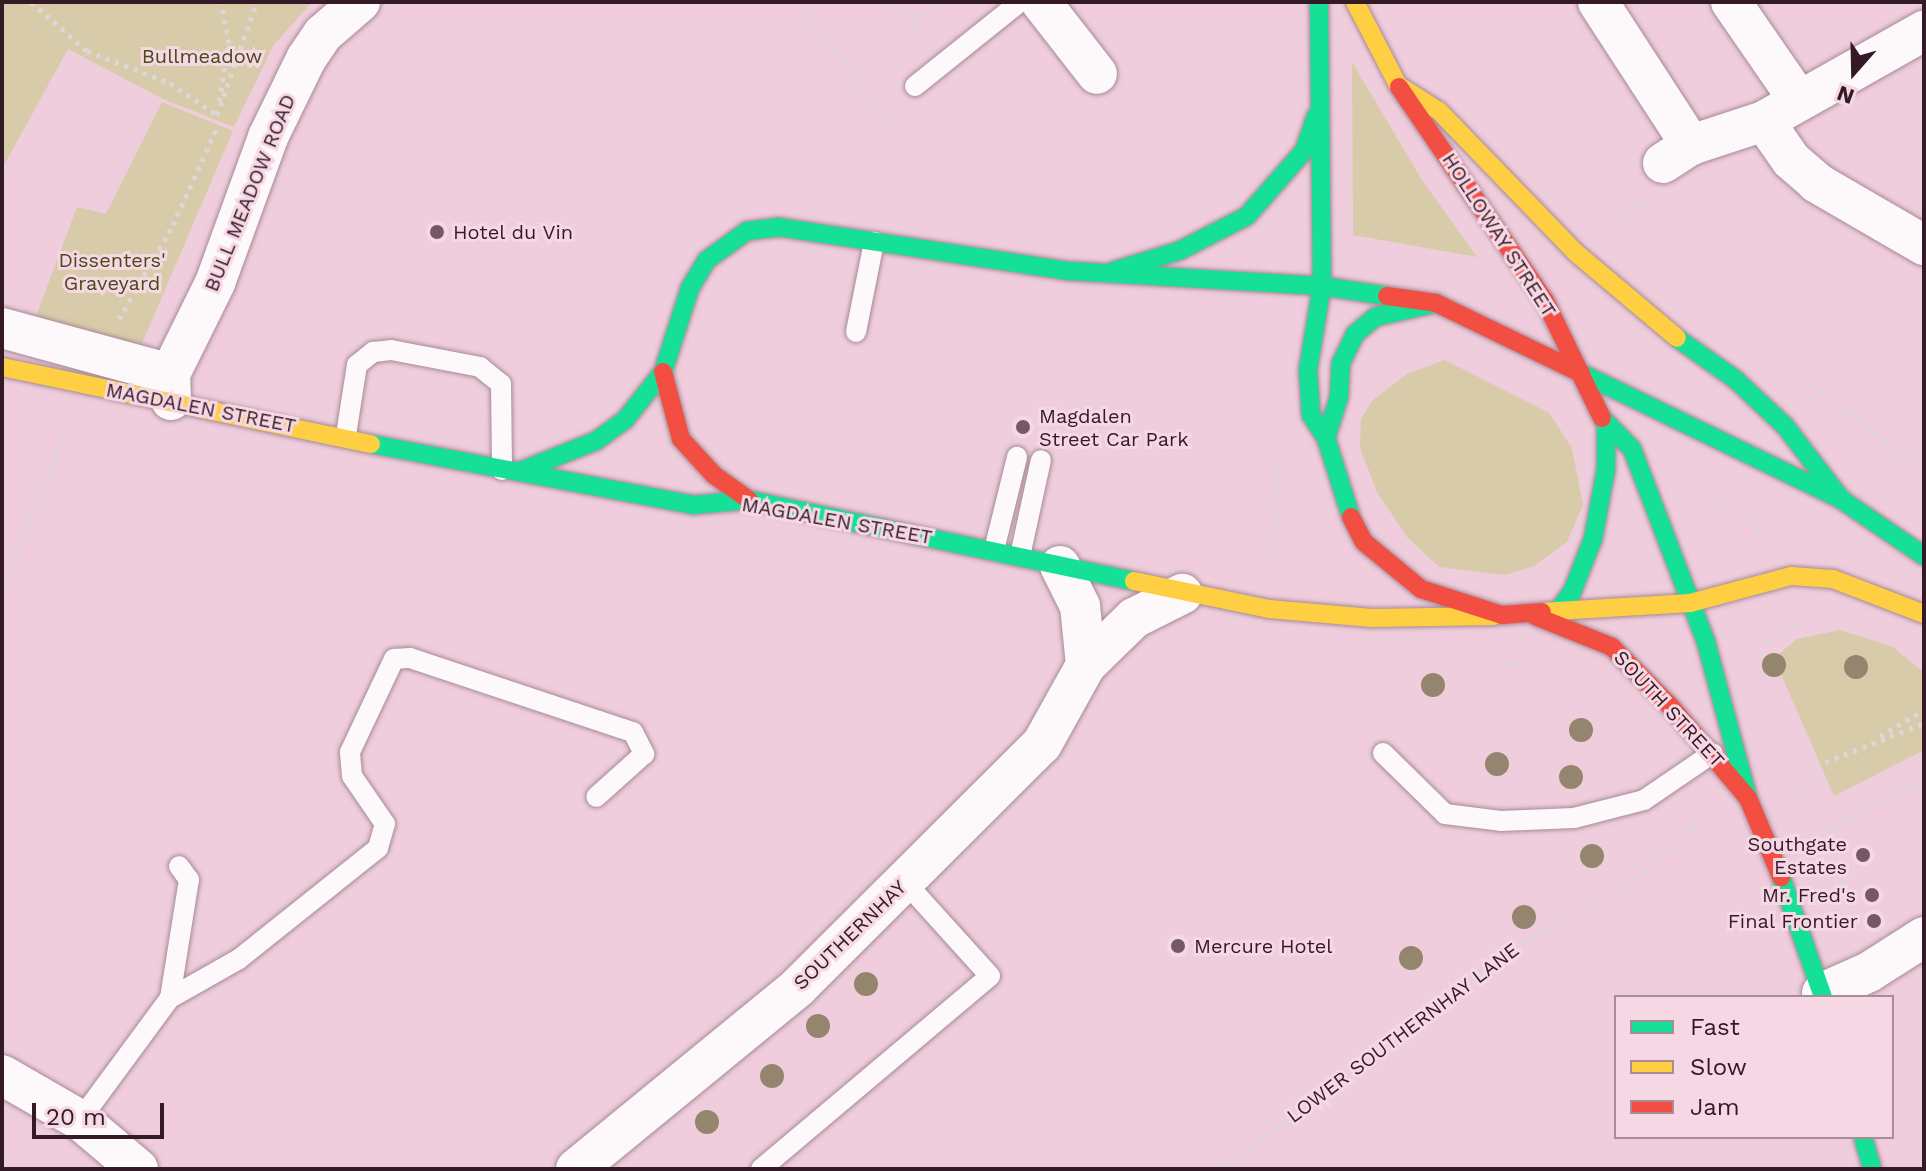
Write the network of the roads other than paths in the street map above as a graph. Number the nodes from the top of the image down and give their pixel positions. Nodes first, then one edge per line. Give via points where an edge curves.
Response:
1 (360, 2) edge
2 (1020, 2) edge
3 (1041, 2) edge
4 (1319, 2) edge
5 (1355, 2) edge
6 (1598, 2) edge
7 (1731, 2) edge
8 (1924, 31) edge
9 (1097, 74) dead end
10 (1398, 85) junction
11 (915, 86) dead end
12 (1321, 99) junction
13 (1798, 99) junction
14 (1764, 121) junction
15 (874, 242) junction
16 (1924, 245) edge
17 (1113, 271) junction
18 (1322, 286) junction
19 (1436, 303) junction
20 (2, 328) edge
21 (856, 332) dead end
22 (2, 367) edge
23 (663, 372) junction
24 (1585, 377) junction
25 (170, 387) junction
26 (1606, 426) junction
27 (346, 435) junction
28 (1326, 438) junction
29 (1017, 457) dead end
30 (1041, 460) dead end
31 (510, 471) junction
32 (749, 500) junction
33 (1842, 500) junction
34 (994, 550) junction
35 (1020, 556) junction
36 (1924, 556) edge
37 (1060, 566) junction
38 (1182, 594) junction
39 (1690, 603) junction
40 (1557, 612) junction
41 (1924, 614) edge
42 (1502, 615) junction
43 (1535, 616) junction
44 (1086, 665) junction
45 (1383, 753) dead end
46 (1713, 753) junction
47 (596, 797) dead end
48 (1748, 798) junction
49 (179, 866) dead end
50 (905, 882) junction
51 (1924, 937) edge
52 (1823, 995) edge
53 (170, 998) junction
54 (2, 1075) edge
55 (80, 1120) junction
56 (1864, 1139) edge
57 (138, 1169) edge
58 (576, 1169) edge
59 (761, 1169) edge
60 (1872, 1169) edge

1 - 25 street, BULL MEADOW ROAD via 323,34 306,59 268,137
2 - 11 lane
3 - 9 street
4 - 12 main road
5 - 10 main road, HOLLOWAY STREET
6 - 14 street via 1677,154
7 - 13 street
8 - 13 street
10 - 24 main road, HOLLOWAY STREET via 1545,301
10 - 33 main road via 1439,111 1575,252 1736,380 1785,426
12 - 17 main road via 1304,151 1247,216 1179,251
12 - 18 main road
13 - 14 street
14 - 16 street via 1791,160 1817,183
15 - 17 main road via 1069,271
15 - 21 lane
15 - 23 main road via 763,227 724,244 690,288
17 - 18 main road
18 - 19 main road
18 - 28 main road via 1308,370 1311,415
19 - 24 main road
19 - 28 main road via 1375,317 1355,334 1341,363 1339,397
20 - 25 street via 105,356
22 - 25 main road, MAGDALEN STREET
23 - 31 main road via 625,420 596,441
23 - 32 main road via 681,439 714,475
24 - 26 main road, HOLLOWAY STREET
24 - 33 main road
25 - 27 main road, MAGDALEN STREET
26 - 39 main road, HOLLOWAY STREET via 1632,449
26 - 40 main road via 1606,469 1593,539 1572,592
27 - 31 main road, MAGDALEN STREET
27 - 31 lane via 357,365 373,352 391,350 480,367 501,384
28 - 42 main road via 1340,495 1364,542 1421,589
29 - 34 lane
30 - 35 lane
31 - 32 main road, MAGDALEN STREET via 693,505
32 - 34 main road, MAGDALEN STREET
33 - 36 main road
34 - 35 main road, MAGDALEN STREET
35 - 37 main road, MAGDALEN STREET
37 - 38 main road, MAGDALEN STREET
37 - 44 street via 1080,606
38 - 42 main road, MAGDALEN STREET via 1372,618
38 - 44 street, SOUTHERNHAY via 1134,618
39 - 40 main road
39 - 41 main road via 1791,576 1833,579
39 - 48 main road, SOUTH STREET via 1706,642
40 - 43 main road
42 - 43 main road, MAGDALEN STREET
43 - 46 main road, SOUTH STREET via 1612,647
44 - 50 street, SOUTHERNHAY via 1042,744
45 - 46 lane via 1445,814 1501,821 1574,818 1644,800
46 - 48 main road, SOUTH STREET
47 - 53 lane via 644,754 633,732 410,658 394,659 350,752 352,776 385,824 378,848 239,959
48 - 52 main road, SOUTH STREET via 1762,822
49 - 53 lane via 189,880
50 - 58 street, SOUTHERNHAY via 798,987
50 - 59 lane via 990,976
51 - 52 street
53 - 55 lane
54 - 55 street
55 - 57 street
56 - 60 main road

